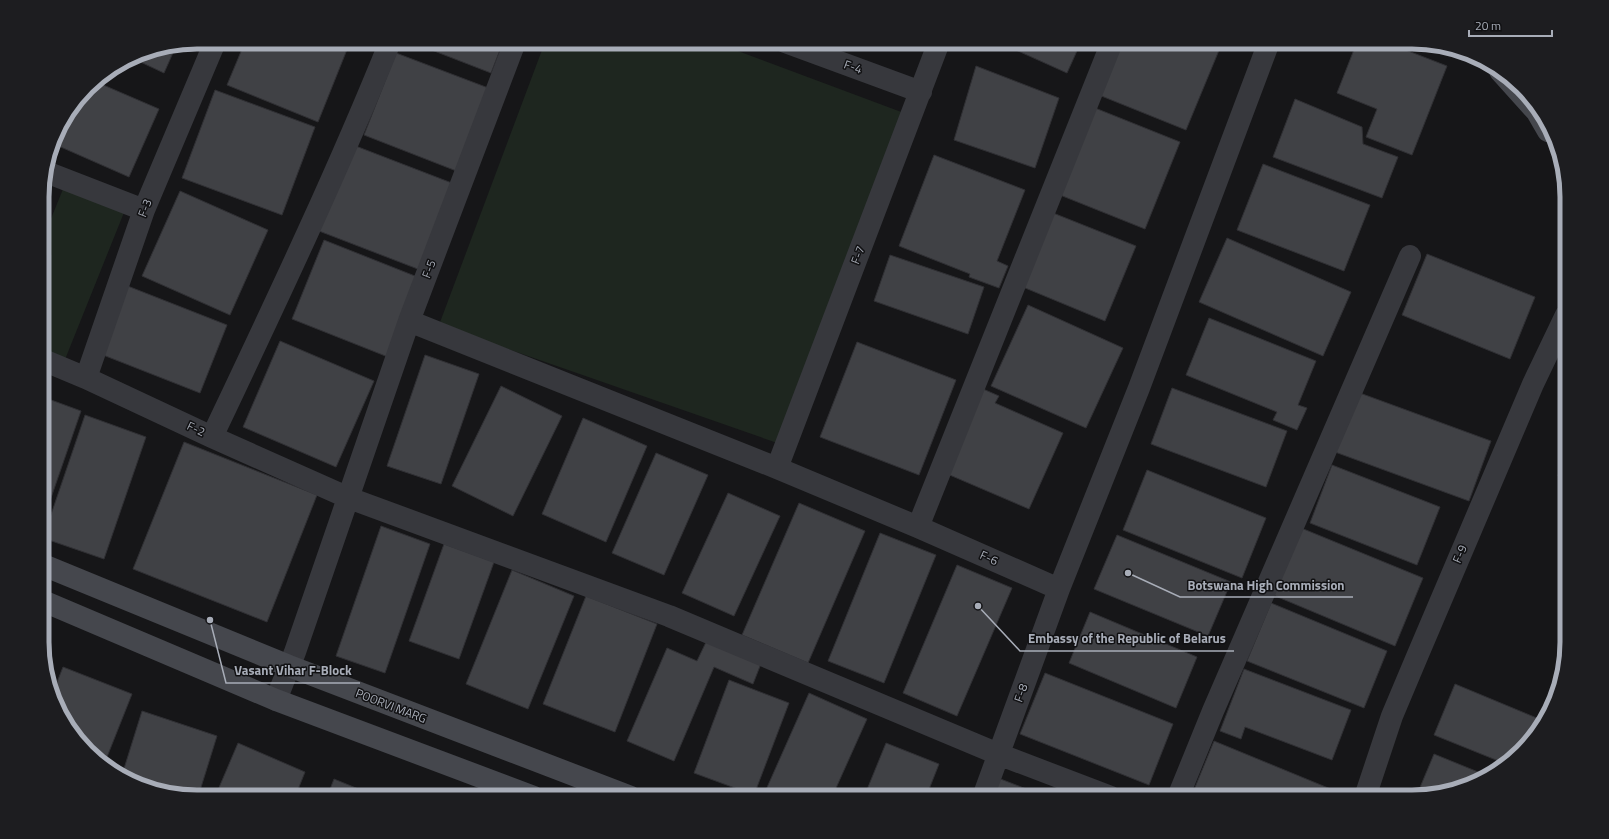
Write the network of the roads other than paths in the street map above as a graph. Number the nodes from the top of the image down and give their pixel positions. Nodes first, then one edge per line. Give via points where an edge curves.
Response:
1 (212, 49) edge
2 (387, 49) edge
3 (512, 49) edge
4 (804, 49) edge
5 (936, 49) edge
6 (1109, 49) edge
7 (1266, 49) edge
8 (921, 92) junction
9 (51, 174) edge
10 (144, 210) junction
11 (1410, 256) dead end
12 (409, 321) junction
13 (1560, 328) edge
14 (49, 363) edge
15 (86, 378) junction
16 (212, 437) junction
17 (777, 468) junction
18 (349, 498) junction
19 (918, 527) junction
20 (49, 567) edge
21 (1059, 589) junction
22 (49, 604) edge
23 (289, 666) junction
24 (276, 700) junction
25 (998, 754) junction
26 (515, 790) edge
27 (612, 790) edge
28 (985, 790) edge
29 (1093, 790) edge
30 (1181, 790) edge
31 (1367, 790) edge

1 - 10 street, F-3
2 - 16 street via 308,232
3 - 12 street, F-5
4 - 8 street, F-4
5 - 8 street, F-7
6 - 19 street
7 - 21 street, F-8 via 1139,388
8 - 17 street, F-7
9 - 10 street
10 - 15 street, F-3
11 - 30 street
12 - 17 street, F-6
12 - 18 street, F-5
13 - 31 street, F-9 via 1527,398 1392,716
14 - 15 street, F-2
15 - 16 street, F-2
16 - 18 street, F-2
17 - 19 street, F-6
18 - 23 street, F-5
18 - 25 street, F-2 via 669,616
19 - 21 street, F-6
20 - 23 main road, POORVI MARG
21 - 25 street, F-8
22 - 24 main road
23 - 24 street, F-5
23 - 27 main road, POORVI MARG
24 - 26 main road
25 - 28 street, F-8
25 - 29 street, F-2

